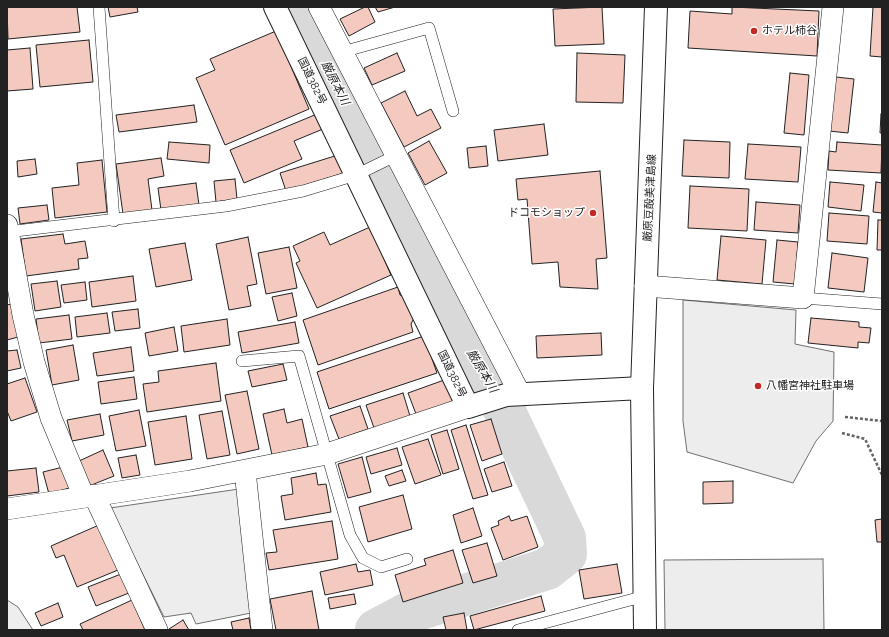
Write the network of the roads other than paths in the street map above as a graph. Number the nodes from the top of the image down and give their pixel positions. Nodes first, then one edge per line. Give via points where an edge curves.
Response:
1 (99, 7) edge
2 (275, 7) edge
3 (319, 7) edge
4 (656, 7) edge
5 (833, 7) edge
6 (342, 52) junction
7 (453, 111) dead end
8 (392, 157) junction
9 (359, 173) junction
10 (114, 221) junction
11 (7, 230) edge
12 (645, 286) junction
13 (803, 298) junction
14 (882, 304) edge
15 (242, 361) dead end
16 (642, 388) junction
17 (513, 395) junction
18 (475, 404) junction
19 (327, 454) junction
20 (245, 471) junction
21 (89, 496) junction
22 (7, 509) edge
23 (407, 559) dead end
24 (645, 596) junction
25 (157, 630) edge
26 (262, 630) edge
27 (518, 630) edge
28 (645, 630) edge

1 - 10 lane
2 - 9 main road, 国道382号
3 - 6 street
4 - 12 main road, 厳原豆酘美津島線
5 - 13 street
6 - 7 lane via 429,28
6 - 8 street
8 - 9 lane
8 - 17 street
9 - 10 lane via 303,191 226,206
9 - 18 main road, 国道382号
10 - 11 lane
11 - 21 street via 34,362 51,418
12 - 13 street
12 - 16 main road, 厳原豆酘美津島線
13 - 14 lane
15 - 19 lane via 299,356
16 - 17 main road, 国道382号
16 - 24 main road
17 - 18 main road, 国道382号
18 - 19 street
19 - 20 street
19 - 23 lane via 350,535 363,558 381,566
20 - 21 street
20 - 26 street
21 - 22 street
21 - 25 street
24 - 27 lane
24 - 28 main road

